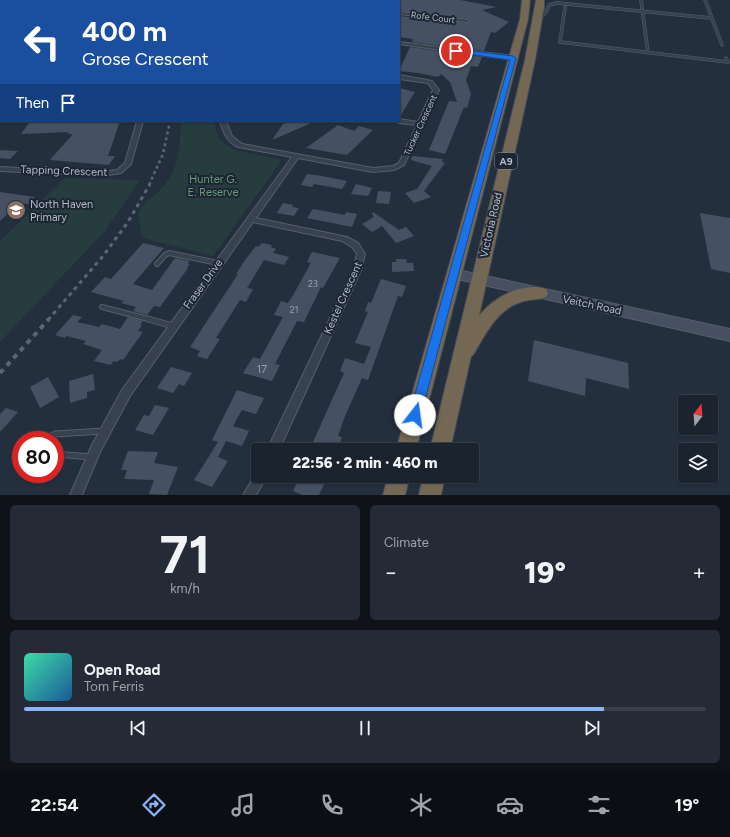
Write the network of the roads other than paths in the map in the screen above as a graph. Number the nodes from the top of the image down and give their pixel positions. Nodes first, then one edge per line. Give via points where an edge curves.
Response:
1 (540, 0) edge
2 (552, 0) edge
3 (641, 0) edge
4 (705, 0) edge
5 (529, 1) edge
6 (597, 6) junction
7 (565, 7) dead end
8 (643, 11) junction
9 (400, 13) edge
10 (711, 18) junction
11 (538, 19) junction
12 (467, 21) dead end
13 (400, 43) edge
14 (722, 45) dead end
15 (648, 52) junction
16 (513, 58) junction
17 (726, 58) dead end
18 (400, 77) edge
19 (400, 121) edge
20 (140, 122) edge
21 (223, 122) edge
22 (420, 124) junction
23 (296, 156) junction
24 (0, 168) edge
25 (250, 219) junction
26 (218, 263) junction
27 (157, 264) dead end
28 (454, 274) junction
29 (478, 280) junction
30 (540, 293) junction
31 (102, 307) dead end
32 (174, 326) junction
33 (730, 335) edge
34 (461, 361) junction
35 (106, 430) junction
36 (64, 433) edge
37 (276, 443) edge
38 (408, 443) edge
39 (442, 443) edge
40 (64, 455) edge
41 (93, 457) junction
42 (257, 483) edge
43 (397, 483) edge
44 (433, 483) edge
45 (76, 495) edge
46 (249, 495) edge
47 (394, 495) edge
48 (430, 495) edge

1 - 11 highway, Victoria Road / A9
2 - 6 lane
3 - 8 lane
4 - 10 lane
5 - 16 highway, Victoria Road / A9
6 - 8 lane
6 - 11 lane via 551,3
7 - 15 lane via 560,42
8 - 10 lane
8 - 15 lane
9 - 12 street, Rofe Court
10 - 14 lane
11 - 29 highway, Victoria Road / A9
13 - 16 street
15 - 17 lane via 728,62
16 - 28 highway, Victoria Road / A9
18 - 22 street, Tucker Crescent via 430,82 436,90
19 - 22 street
20 - 24 street, Tapping Crescent via 128,164 119,172 101,174
21 - 23 street via 226,132 236,144
22 - 23 street, Tucker Crescent via 402,164 394,168 373,170
23 - 25 street, Fraser Drive
25 - 26 street, Fraser Drive
25 - 37 street, Kestel Crescent via 344,239 352,242 361,254 357,270
26 - 27 lane via 169,253
26 - 32 street, Fraser Drive
28 - 29 street, Veitch Road
28 - 38 highway, Victoria Road / A9
29 - 30 street, Veitch Road
29 - 34 highway, Victoria Road / A9
30 - 33 street, Veitch Road
30 - 34 highway via 518,296 499,306 490,314
31 - 32 lane
32 - 35 street, Fraser Drive via 126,393
34 - 39 highway, Victoria Road / A9
35 - 36 lane
35 - 41 street, Fraser Drive
40 - 41 lane
41 - 45 street, Fraser Drive
42 - 46 street
43 - 47 highway
44 - 48 highway

